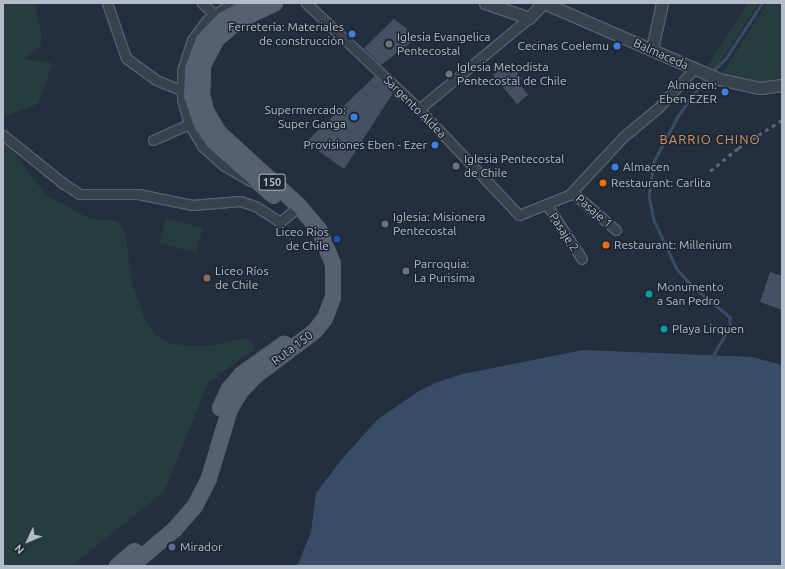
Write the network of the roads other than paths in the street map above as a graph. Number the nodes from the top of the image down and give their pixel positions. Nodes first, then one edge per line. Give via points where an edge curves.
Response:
1 (107, 3) edge
2 (202, 3) edge
3 (252, 3) edge
4 (275, 3) edge
5 (306, 3) edge
6 (485, 3) edge
7 (543, 3) edge
8 (662, 3) edge
9 (226, 4) edge
10 (214, 14) junction
11 (528, 18) junction
12 (652, 49) junction
13 (699, 71) junction
14 (782, 85) edge
15 (181, 90) junction
16 (419, 109) junction
17 (189, 124) junction
18 (3, 135) edge
19 (153, 140) dead end
20 (262, 187) junction
21 (572, 192) junction
22 (547, 205) junction
23 (296, 210) junction
24 (616, 230) dead end
25 (582, 259) dead end
26 (117, 566) edge
27 (130, 566) edge

1 - 15 street via 126,58 156,80
2 - 10 street
3 - 20 main road, Ruta 150 / 150 via 231,14 207,34 196,57 190,87 197,115 207,134
4 - 23 main road, Ruta 150 / 150 via 238,21 217,39 203,65 202,95 206,111 219,133
5 - 16 street, Sargento Aldea
6 - 11 street
7 - 11 street
7 - 12 street, Balmaceda
8 - 12 street
9 - 10 street
10 - 15 street via 202,26 189,47 182,70
11 - 16 street
12 - 13 street, Balmaceda
13 - 14 street, Balmaceda via 718,79 760,88
13 - 21 street via 623,137
15 - 17 street
16 - 22 street, Sargento Aldea via 519,215
17 - 19 street
17 - 20 street via 198,141 213,156 234,172
18 - 23 street via 80,194 138,194 192,205 240,201 257,207 278,222 284,221
20 - 23 main road, Ruta 150 / 150
21 - 22 street
21 - 24 street, Pasaje 1
22 - 25 street, Pasaje 2
23 - 26 main road, Ruta 150 / 150 via 312,234 323,259 326,283 319,310 299,333 249,368 236,381 220,408 202,471 187,502 166,525
23 - 27 main road, Ruta 150 / 150 via 320,231 331,255 335,281 328,312 309,337 254,377 240,391 230,409 209,478 195,506 175,529

